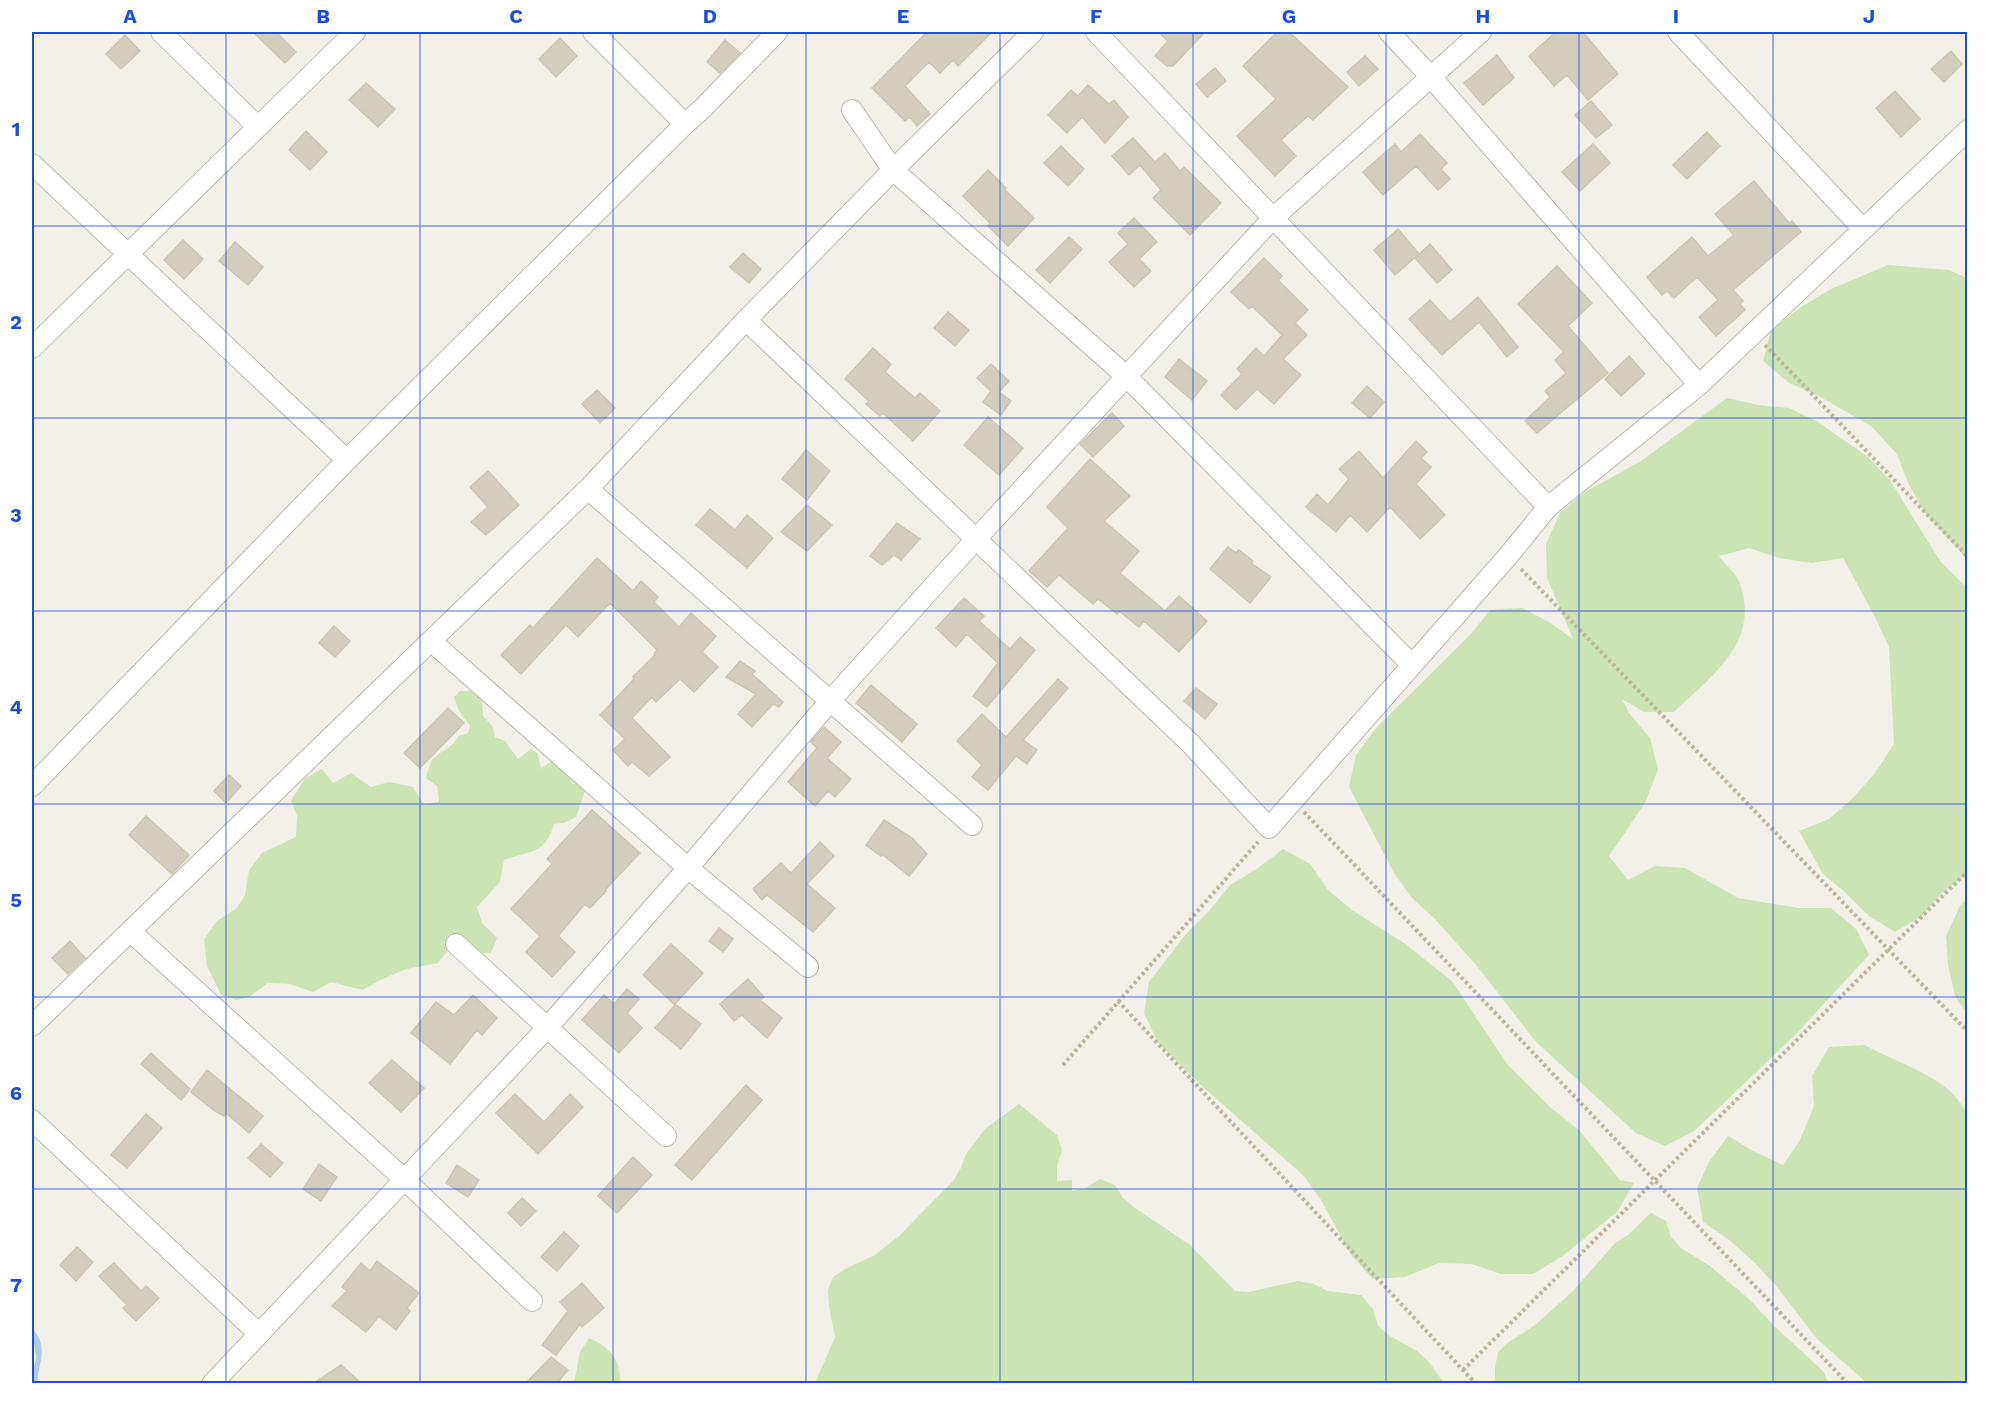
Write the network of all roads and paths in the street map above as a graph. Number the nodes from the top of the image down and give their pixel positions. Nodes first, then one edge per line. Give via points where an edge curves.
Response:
1 (161, 32) edge
2 (355, 32) edge
3 (592, 32) edge
4 (777, 32) edge
5 (1033, 32) edge
6 (1096, 32) edge
7 (1389, 32) edge
8 (1481, 32) edge
9 (1678, 32) edge
10 (1431, 77) junction
11 (852, 110) dead end
12 (685, 124) junction
13 (257, 126) junction
14 (1968, 130) edge
15 (32, 165) edge
16 (893, 170) junction
17 (1273, 218) junction
18 (1863, 229) junction
19 (127, 252) junction
20 (746, 320) junction
21 (1754, 334) junction
22 (32, 348) edge
23 (1126, 376) junction
24 (1699, 385) junction
25 (347, 460) junction
26 (588, 489) junction
27 (1548, 507) junction
28 (975, 538) junction
29 (1508, 556) junction
30 (1968, 557) edge
31 (431, 641) junction
32 (1412, 665) junction
33 (830, 701) junction
34 (32, 786) edge
35 (1293, 801) junction
36 (972, 825) dead end
37 (1269, 828) junction
38 (688, 868) junction
39 (1968, 871) edge
40 (130, 931) junction
41 (456, 944) dead end
42 (1888, 950) junction
43 (808, 967) dead end
44 (1118, 1001) junction
45 (32, 1026) edge
46 (547, 1028) junction
47 (1968, 1032) edge
48 (1062, 1065) dead end
49 (32, 1120) edge
50 (666, 1136) dead end
51 (404, 1179) junction
52 (1654, 1181) junction
53 (532, 1301) dead end
54 (259, 1334) junction
55 (1463, 1370) junction
56 (212, 1383) edge
57 (1476, 1383) edge
58 (1848, 1383) edge

1 - 13 street
2 - 13 street
3 - 12 street
4 - 12 street
5 - 16 street
6 - 17 street
7 - 10 street
8 - 10 street
9 - 18 street
10 - 17 street
10 - 24 street
11 - 16 street
12 - 25 street
13 - 19 street
14 - 18 street
15 - 19 street
16 - 20 street
16 - 23 street
17 - 23 street
17 - 27 street
18 - 21 street
19 - 22 street
19 - 25 street
20 - 26 street
20 - 28 street
21 - 24 street
21 - 30 path
23 - 28 street
23 - 32 street
24 - 27 street
25 - 34 street
26 - 31 street
26 - 33 street
27 - 29 street
28 - 33 street
28 - 37 street via 1190,743
29 - 32 street
29 - 42 path
31 - 38 street
31 - 40 street
32 - 35 street
33 - 36 street
33 - 38 street
35 - 37 street
35 - 52 path
37 - 44 path
38 - 43 street
38 - 46 street
39 - 42 path
40 - 45 street
40 - 51 street
41 - 46 street
42 - 47 path
42 - 52 path
44 - 48 path
44 - 55 path
46 - 50 street
46 - 51 street
49 - 54 street
51 - 53 street
51 - 54 street
52 - 55 path
52 - 58 path
54 - 56 street
55 - 57 path

